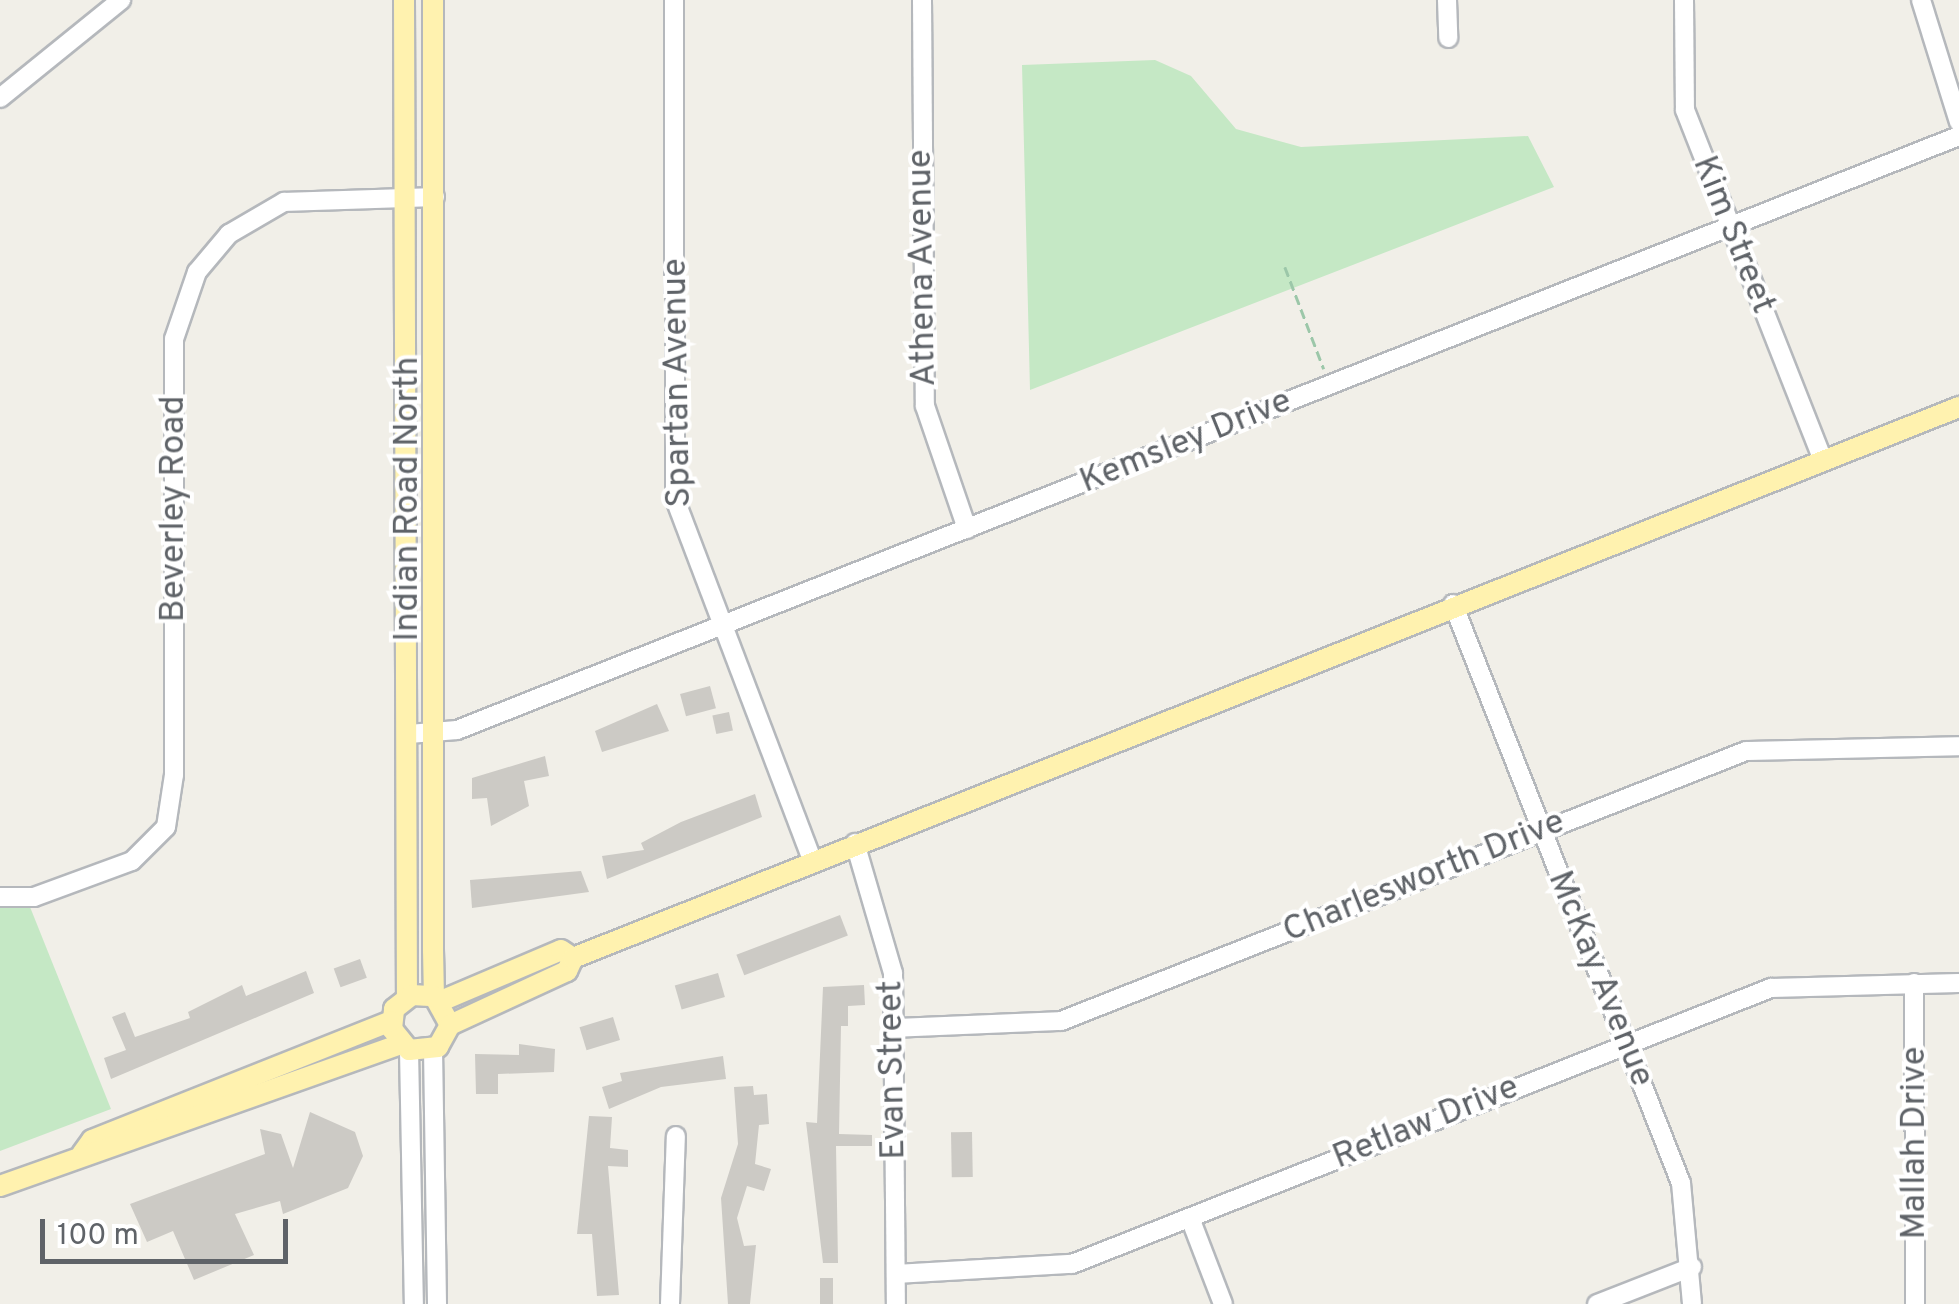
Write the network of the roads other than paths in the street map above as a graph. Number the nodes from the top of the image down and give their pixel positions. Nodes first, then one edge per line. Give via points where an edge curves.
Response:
1 (121, 0) edge
2 (404, 0) edge
3 (433, 0) edge
4 (674, 0) edge
5 (922, 0) edge
6 (1448, 0) edge
7 (1684, 0) edge
8 (1921, 0) edge
9 (1448, 38) dead end
10 (0, 98) edge
11 (1959, 122) edge
12 (1959, 136) edge
13 (435, 196) junction
14 (406, 197) junction
15 (1729, 226) junction
16 (1959, 407) edge
17 (1823, 461) junction
18 (968, 529) junction
19 (1453, 604) junction
20 (718, 627) junction
21 (437, 733) junction
22 (409, 734) junction
23 (1959, 746) edge
24 (1542, 830) junction
25 (855, 843) junction
26 (812, 860) junction
27 (0, 897) edge
28 (573, 958) junction
29 (1914, 983) junction
30 (1959, 983) edge
31 (407, 997) junction
32 (438, 999) junction
33 (391, 1021) junction
34 (450, 1025) junction
35 (894, 1028) junction
36 (1626, 1043) junction
37 (405, 1047) junction
38 (433, 1049) junction
39 (676, 1136) dead end
40 (82, 1154) junction
41 (0, 1186) edge
42 (1190, 1218) junction
43 (1692, 1267) junction
44 (896, 1274) junction
45 (414, 1304) edge
46 (437, 1304) edge
47 (670, 1304) edge
48 (896, 1304) edge
49 (1223, 1304) edge
50 (1598, 1304) edge
51 (1692, 1304) edge
52 (1915, 1304) edge

1 - 10 street
2 - 14 main road, Indian Road North
3 - 13 main road, Indian Road North
4 - 20 street, Spartan Avenue via 675,499
5 - 18 street, Athena Avenue via 924,406
6 - 9 street
7 - 15 street, Kim Street via 1686,110
8 - 11 street
12 - 15 street, Kemsley Drive
13 - 14 street, Beverley Road
13 - 21 main road, Indian Road North
14 - 22 main road, Indian Road North
14 - 27 street, Beverley Road via 284,202 229,234 197,272 174,338 166,826 132,861 34,897
15 - 17 street, Kim Street
15 - 18 street, Kemsley Drive
16 - 17 main road
17 - 19 main road
18 - 20 street, Kemsley Drive
19 - 24 street, McKay Avenue
19 - 25 main road
20 - 21 street, Kemsley Drive
20 - 26 street, Spartan Avenue
21 - 22 street, Kemsley Drive
21 - 32 main road, Indian Road North
22 - 31 main road, Indian Road North
23 - 24 street, Charlesworth Drive via 1746,751
24 - 35 street, Charlesworth Drive via 1050,1024
24 - 36 street, McKay Avenue
25 - 26 main road
25 - 35 street, Evan Street via 888,942
26 - 28 main road
28 - 32 main road via 561,950
28 - 34 main road via 568,971
29 - 30 street, Retlaw Drive
29 - 36 street, Retlaw Drive via 1771,988
29 - 52 street, Mallah Drive
31 - 32 main road
31 - 33 main road
32 - 34 main road, Indian Road North
33 - 37 main road
33 - 40 main road via 92,1140
34 - 38 main road
35 - 44 street, Evan Street
36 - 42 street, Retlaw Drive
36 - 43 street, McKay Avenue via 1686,1198
37 - 38 main road
37 - 40 main road
37 - 45 street
38 - 46 street
39 - 47 street
40 - 41 main road
42 - 44 street, Retlaw Drive via 1057,1269
42 - 49 street
43 - 50 street
43 - 51 street, McKay Avenue
44 - 48 street, Evan Street

